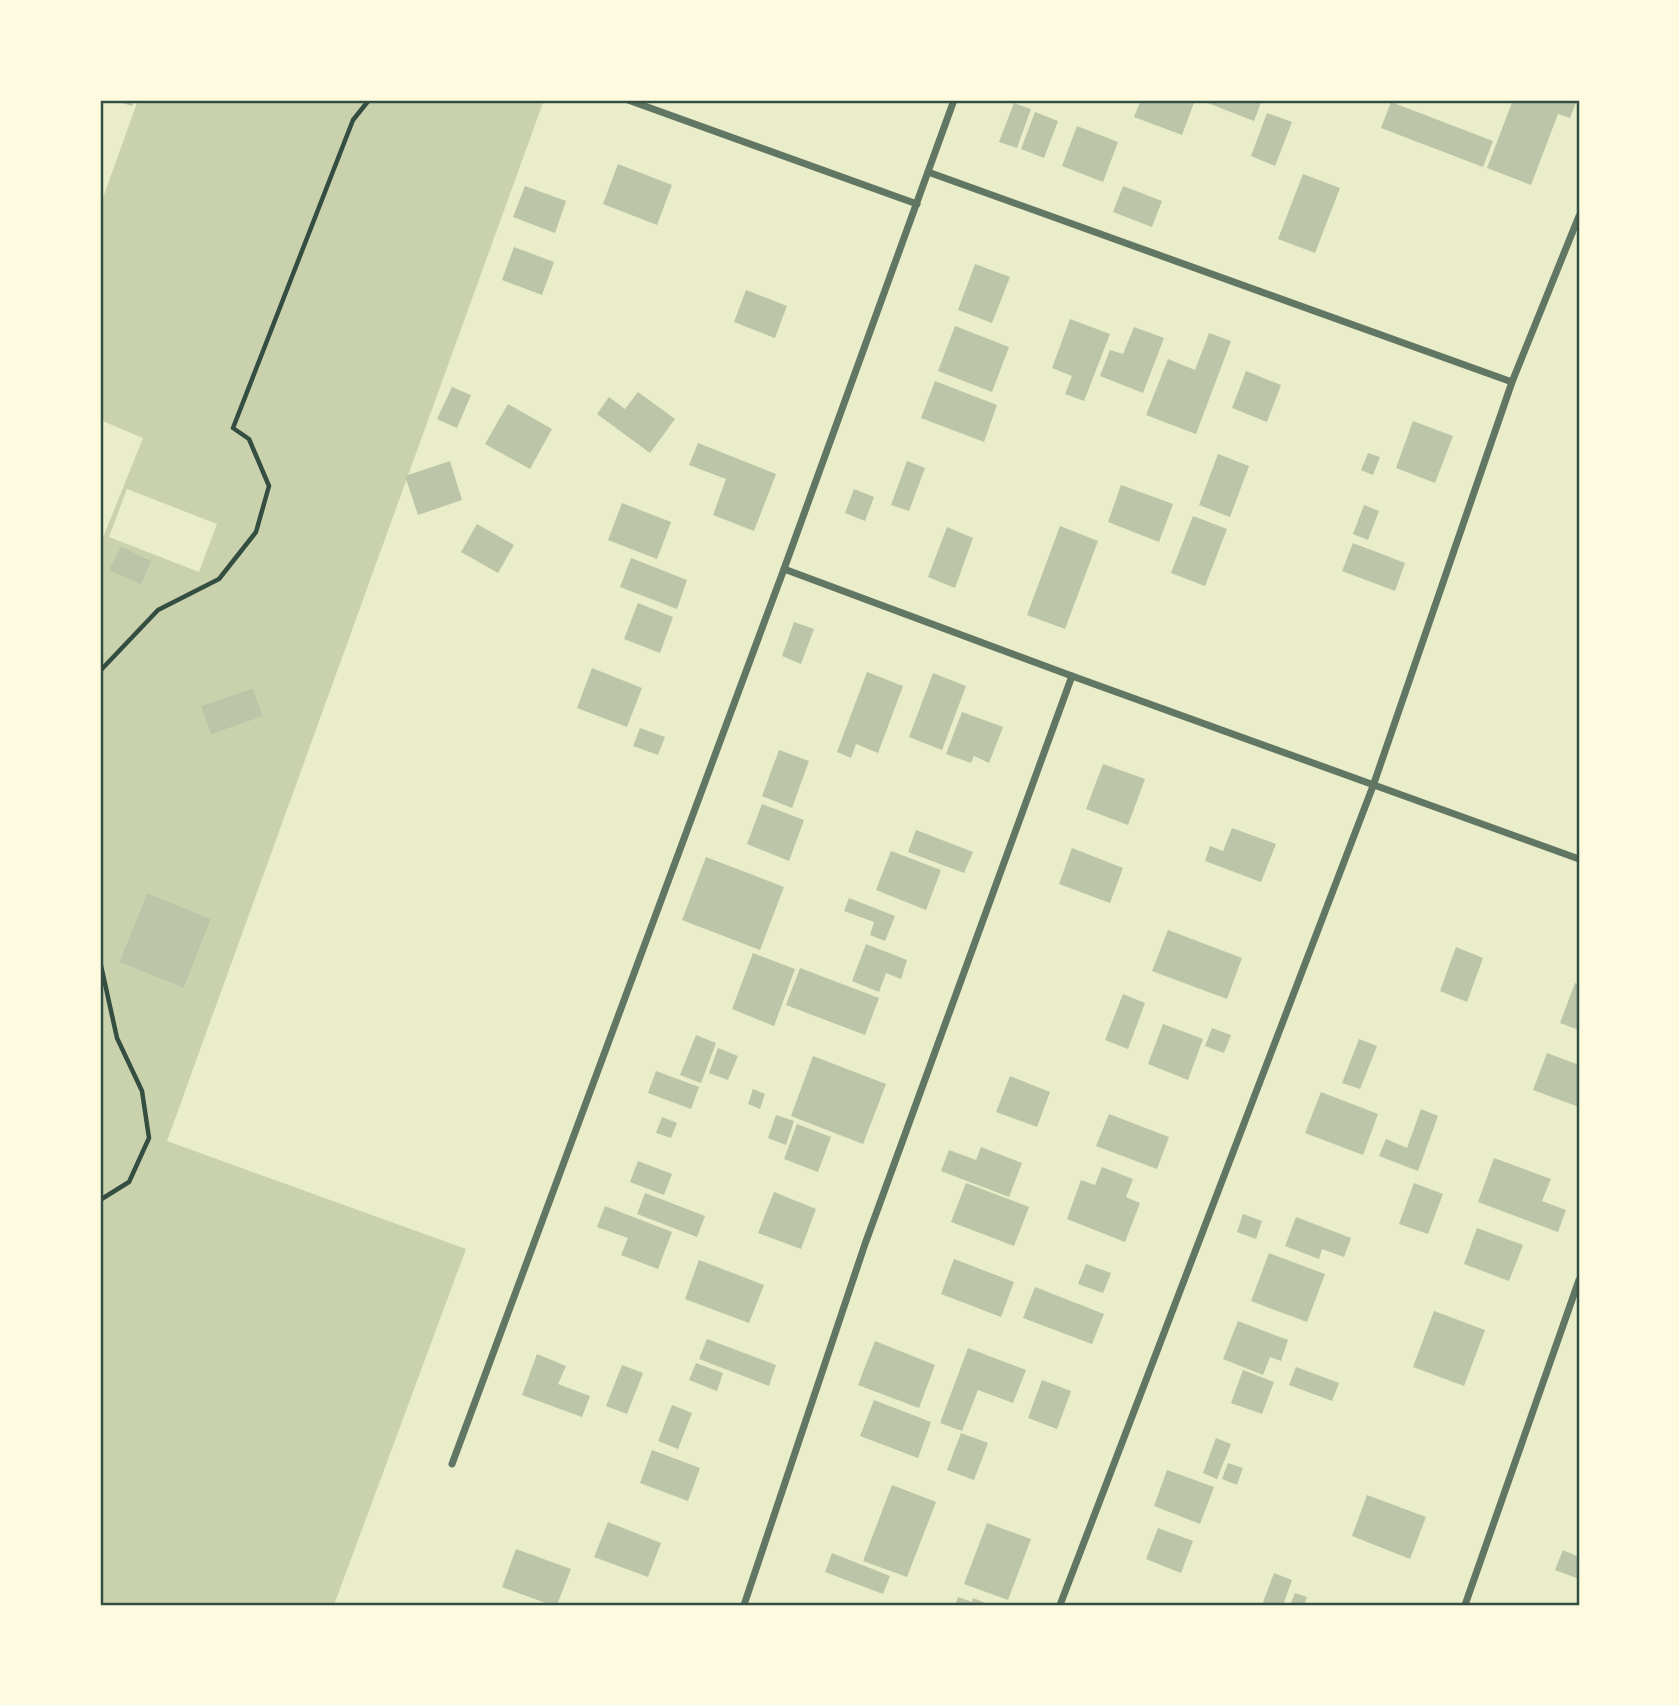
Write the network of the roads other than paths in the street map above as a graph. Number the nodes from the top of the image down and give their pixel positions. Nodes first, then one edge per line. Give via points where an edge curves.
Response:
1 (628, 100) edge
2 (954, 100) edge
3 (928, 172) junction
4 (917, 204) junction
5 (1579, 216) edge
6 (1512, 382) junction
7 (784, 569) junction
8 (1072, 676) junction
9 (1373, 786) junction
10 (1579, 859) edge
11 (1579, 1280) edge
12 (452, 1464) dead end
13 (744, 1605) edge
14 (1060, 1605) edge
15 (1465, 1605) edge

1 - 4 street
2 - 3 street
3 - 4 street
3 - 6 street
4 - 7 street
5 - 6 street
6 - 9 street
7 - 8 street
7 - 12 street
8 - 9 street
8 - 13 street via 865,1244
9 - 10 street
9 - 14 street
11 - 15 street

